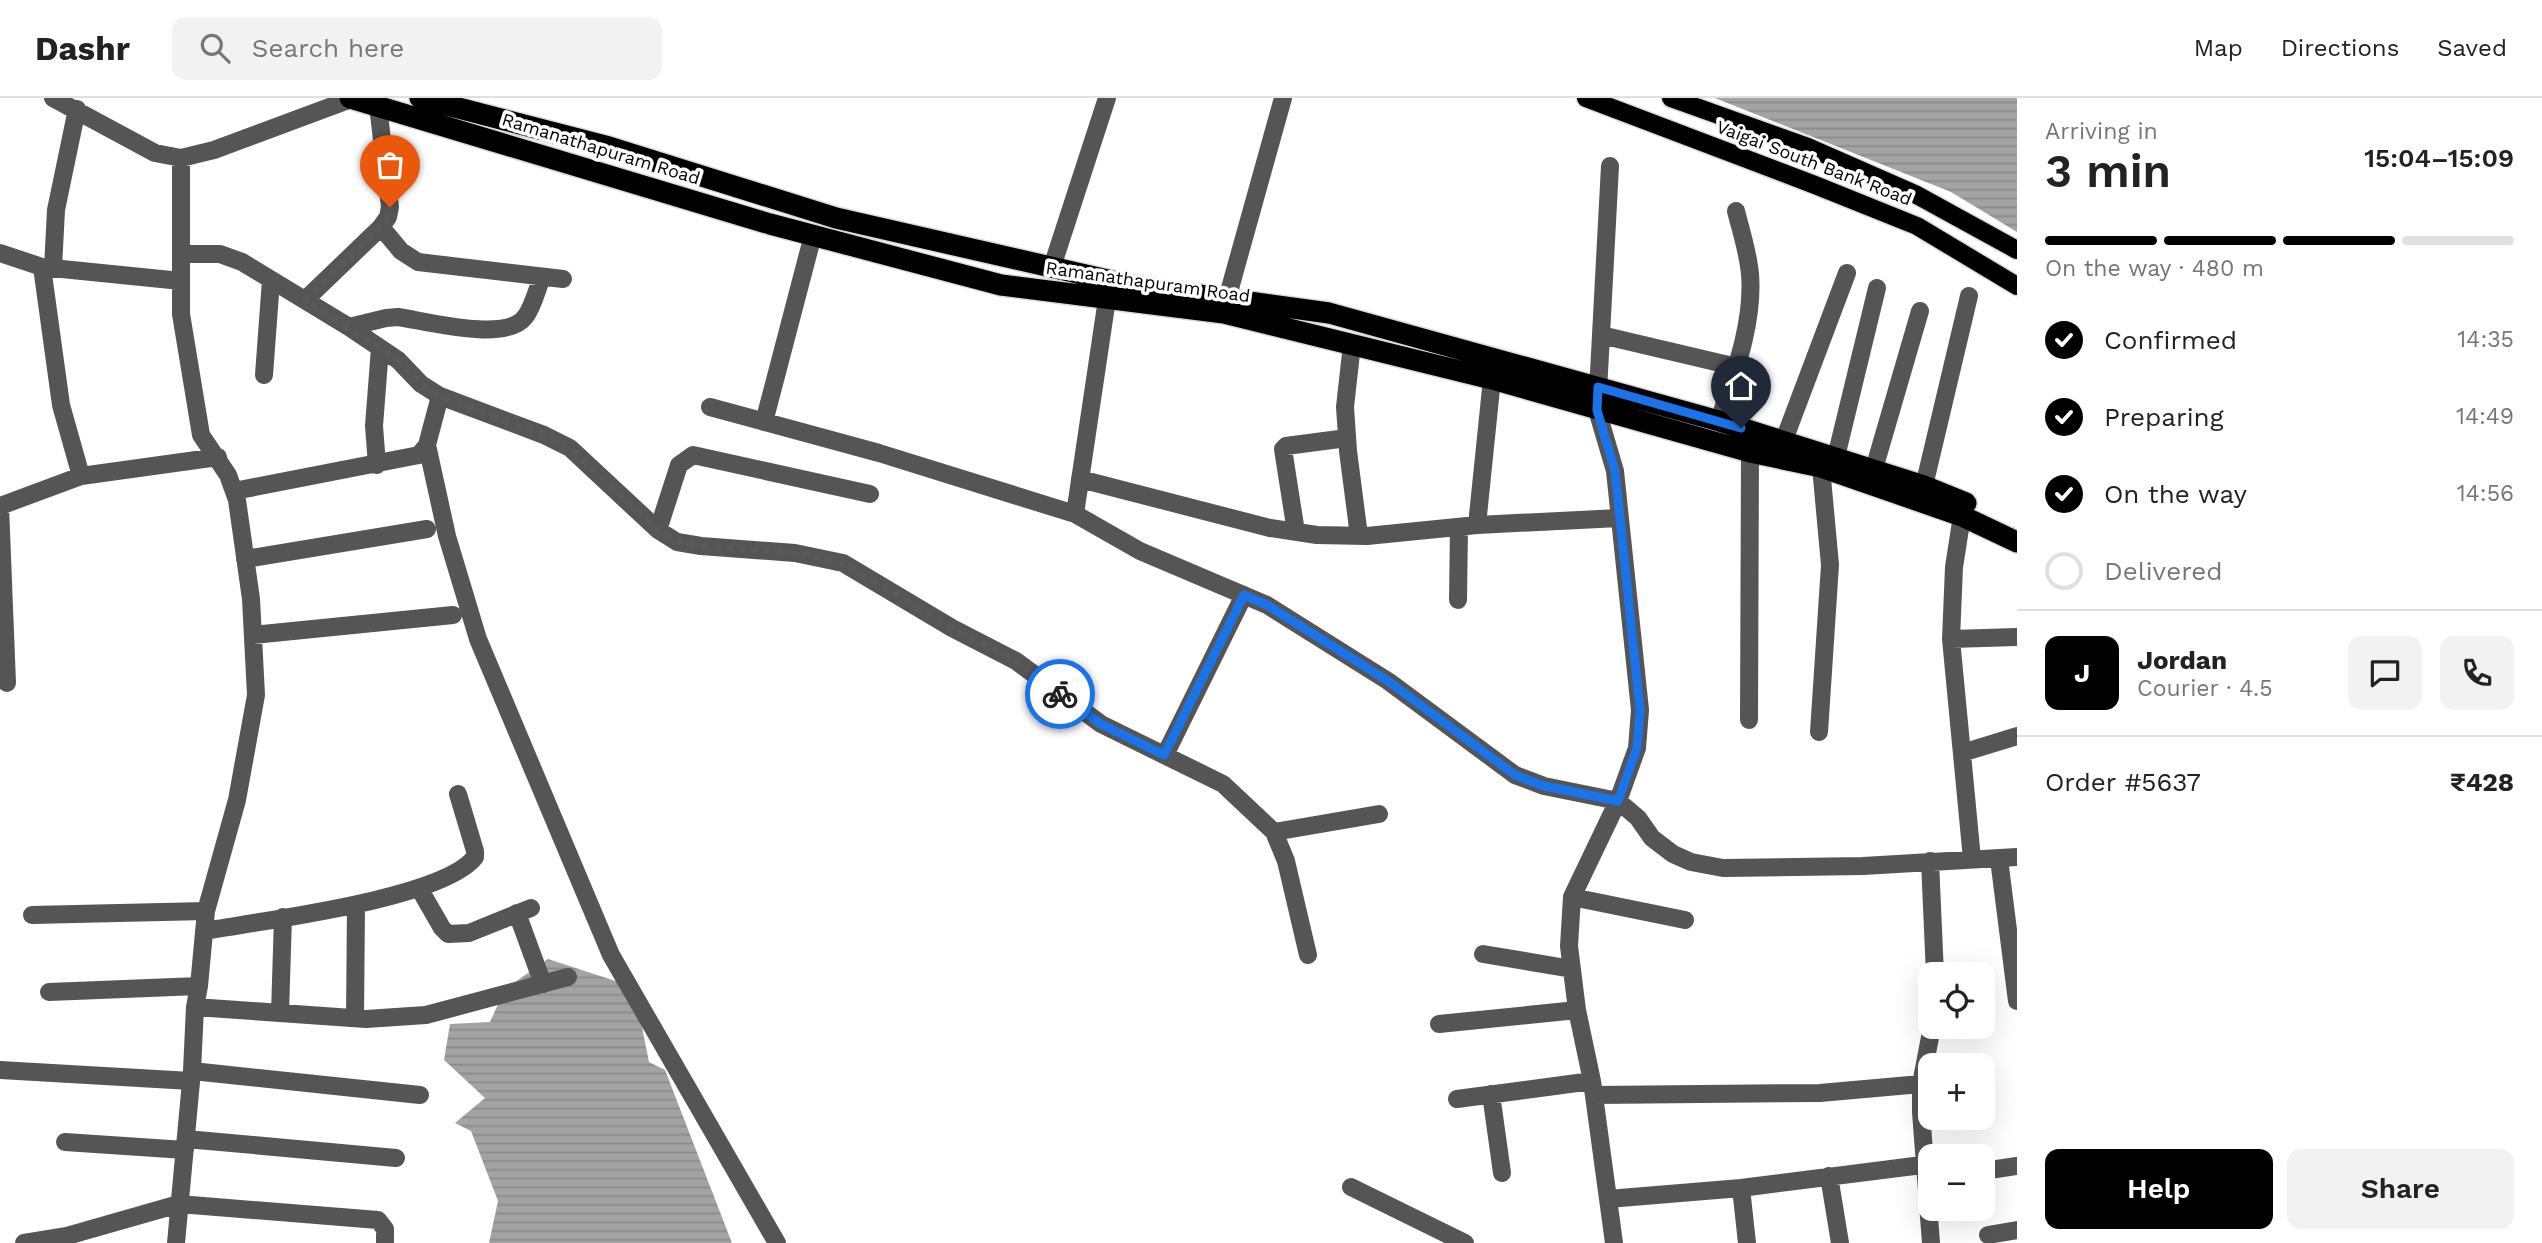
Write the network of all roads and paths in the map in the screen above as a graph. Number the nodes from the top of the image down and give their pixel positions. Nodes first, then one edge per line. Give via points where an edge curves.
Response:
1 (53, 98) edge
2 (351, 98) edge
3 (420, 98) edge
4 (1107, 98) edge
5 (1283, 98) edge
6 (1586, 98) edge
7 (1671, 98) edge
8 (378, 106) junction
9 (77, 109) junction
10 (181, 158) junction
11 (1611, 166) dead end
12 (1736, 211) dead end
13 (381, 227) junction
14 (813, 235) junction
15 (2017, 250) edge
16 (0, 253) edge
17 (181, 254) junction
18 (47, 267) junction
19 (1052, 267) junction
20 (1847, 273) dead end
21 (542, 276) junction
22 (563, 279) dead end
23 (271, 280) junction
24 (181, 281) junction
25 (2017, 286) edge
26 (1877, 288) dead end
27 (1969, 296) dead end
28 (1107, 299) junction
29 (1227, 299) junction
30 (305, 300) junction
31 (1920, 310) dead end
32 (349, 327) junction
33 (1601, 335) junction
34 (1352, 344) junction
35 (380, 348) junction
36 (1737, 367) junction
37 (264, 375) dead end
38 (1492, 379) junction
39 (1598, 387) junction
40 (439, 396) junction
41 (710, 407) dead end
42 (1597, 410) junction
43 (1719, 421) junction
44 (764, 422) junction
45 (1347, 438) junction
46 (1784, 440) junction
47 (427, 445) junction
48 (1750, 452) junction
49 (218, 457) junction
50 (1828, 462) junction
51 (376, 465) junction
52 (1874, 469) junction
53 (81, 476) junction
54 (1080, 479) junction
55 (1924, 486) junction
56 (234, 491) junction
57 (870, 494) dead end
58 (0, 506) edge
59 (1075, 514) junction
60 (1962, 516) junction
61 (1619, 518) junction
62 (1477, 525) junction
63 (2017, 525) edge
64 (1459, 527) junction
65 (427, 528) dead end
66 (658, 530) junction
67 (1296, 532) junction
68 (1359, 536) junction
69 (2017, 542) edge
70 (245, 559) junction
71 (1244, 595) junction
72 (1458, 600) dead end
73 (453, 615) dead end
74 (253, 635) junction
75 (2017, 637) edge
76 (1951, 639) junction
77 (7, 683) dead end
78 (1749, 720) dead end
79 (1819, 732) dead end
80 (2017, 736) edge
81 (1962, 753) junction
82 (1164, 755) junction
83 (458, 794) dead end
84 (1618, 801) junction
85 (1378, 814) dead end
86 (1274, 832) junction
87 (2008, 858) edge
88 (1972, 859) junction
89 (1930, 862) junction
90 (419, 888) junction
91 (1572, 897) junction
92 (356, 905) junction
93 (206, 911) junction
94 (32, 915) dead end
95 (283, 917) junction
96 (1685, 920) dead end
97 (204, 931) junction
98 (1483, 954) dead end
99 (1308, 955) dead end
100 (1934, 962) edge
101 (1572, 969) junction
102 (568, 977) dead end
103 (544, 984) junction
104 (199, 986) junction
105 (49, 992) dead end
106 (2017, 1001) edge
107 (195, 1007) junction
108 (1577, 1010) junction
109 (280, 1013) junction
110 (355, 1018) junction
111 (1438, 1024) dead end
112 (0, 1070) edge
113 (192, 1076) junction
114 (1918, 1084) edge
115 (1593, 1088) junction
116 (1491, 1094) junction
117 (420, 1095) dead end
118 (1457, 1099) dead end
119 (65, 1142) dead end
120 (186, 1144) junction
121 (396, 1158) dead end
122 (1918, 1164) edge
123 (2017, 1166) edge
124 (1995, 1169) edge
125 (1502, 1173) dead end
126 (1829, 1176) junction
127 (1351, 1187) dead end
128 (1741, 1188) junction
129 (1608, 1199) junction
130 (179, 1203) junction
131 (1930, 1221) edge
132 (2017, 1230) edge
133 (1988, 1235) dead end
134 (24, 1243) edge
135 (176, 1243) edge
136 (385, 1243) edge
137 (777, 1243) edge
138 (1465, 1243) edge
139 (1614, 1243) edge
140 (1747, 1243) edge
141 (1840, 1243) edge
142 (1931, 1243) edge

1 - 9 street
2 - 8 highway, Ramanathapuram Road
2 - 10 street
3 - 19 highway, Ramanathapuram Road via 610,148 836,218
4 - 19 street
5 - 29 street
6 - 25 main road, Vaigai South Bank Road via 1917,226
7 - 15 main road, Vaigai South Bank Road via 1808,147 1903,189
8 - 13 street via 390,207
8 - 14 highway, Ramanathapuram Road
9 - 10 street via 155,153
9 - 18 street
10 - 17 street
11 - 33 street
12 - 36 street via 1750,274
13 - 21 street via 401,251 418,262
13 - 30 street
14 - 28 highway, Ramanathapuram Road via 1001,285
14 - 44 street
16 - 18 street
17 - 23 street via 220,254
17 - 24 street
18 - 24 street
18 - 53 street via 61,405
19 - 29 highway, Ramanathapuram Road via 1134,286
20 - 46 street
21 - 22 street
21 - 32 street via 526,317 511,327 488,331 398,317
23 - 30 street
23 - 37 street
24 - 49 street via 181,314 198,425
26 - 50 street
27 - 55 street
28 - 34 highway, Ramanathapuram Road via 1224,313
28 - 54 street
29 - 39 highway, Ramanathapuram Road via 1329,313
30 - 32 street
31 - 52 street
32 - 35 street
33 - 36 street
33 - 39 street
34 - 38 highway, Ramanathapuram Road
34 - 45 street via 1345,407
35 - 40 street
35 - 51 street
36 - 43 street
38 - 42 highway, Ramanathapuram Road
38 - 62 street
39 - 42 street
39 - 43 highway, Ramanathapuram Road
40 - 47 street
40 - 66 street via 570,448
41 - 44 street
42 - 48 highway, Ramanathapuram Road
42 - 61 street via 1615,471
43 - 46 highway, Ramanathapuram Road
44 - 59 street
45 - 67 street via 1284,447
45 - 68 street
46 - 50 highway, Ramanathapuram Road
47 - 51 street via 419,456
47 - 137 street via 447,536 478,639 611,955
48 - 50 highway, Ramanathapuram Road
48 - 78 street
49 - 53 street
49 - 56 street
50 - 52 highway, Ramanathapuram Road
50 - 60 highway, Ramanathapuram Road
50 - 79 street via 1830,565
51 - 56 street
52 - 55 highway, Ramanathapuram Road
53 - 58 street
54 - 59 street
54 - 67 street
55 - 63 highway, Ramanathapuram Road
56 - 70 street
57 - 66 street via 693,455 680,465
58 - 77 street
59 - 71 street via 1140,551
60 - 69 highway, Ramanathapuram Road
60 - 76 street via 1954,566
61 - 62 street
61 - 84 street via 1640,710 1637,748
62 - 64 street
64 - 68 street
64 - 72 street
65 - 70 street
66 - 82 street via 677,541 701,546 795,552 843,563 1016,661 1101,724
67 - 68 street
70 - 74 street
71 - 82 street
71 - 84 street via 1388,681 1515,775 1544,786
73 - 74 street
74 - 93 street via 256,695 237,800
75 - 76 street
76 - 81 street
80 - 81 street
81 - 88 street
82 - 86 street via 1223,785
83 - 90 street via 475,857
84 - 89 street via 1652,838 1691,862 1723,868
84 - 91 street
85 - 86 street
86 - 99 street via 1286,861
87 - 88 street
87 - 106 street
88 - 89 street
89 - 100 street
90 - 92 street
90 - 103 street via 449,934 469,933 524,911
91 - 96 street
91 - 101 street
92 - 95 street
92 - 110 street
93 - 94 street
93 - 97 street
95 - 97 street
95 - 109 street
97 - 104 street
98 - 101 street
101 - 108 street
102 - 103 street
103 - 110 street via 426,1015
104 - 105 street
104 - 107 street
107 - 109 street
107 - 113 street
108 - 111 street
108 - 115 street
109 - 110 street
112 - 113 street
113 - 117 street
113 - 120 street
114 - 115 street via 1820,1093
115 - 116 street
115 - 129 street
116 - 118 street
116 - 125 street
119 - 120 street
120 - 121 street
120 - 130 street
122 - 126 street
123 - 124 street
126 - 128 street
126 - 141 street
127 - 138 street
128 - 129 street
128 - 140 street
129 - 139 street
130 - 134 street via 67,1237
130 - 135 street
130 - 136 street via 378,1220 385,1228
131 - 142 street
132 - 133 street

